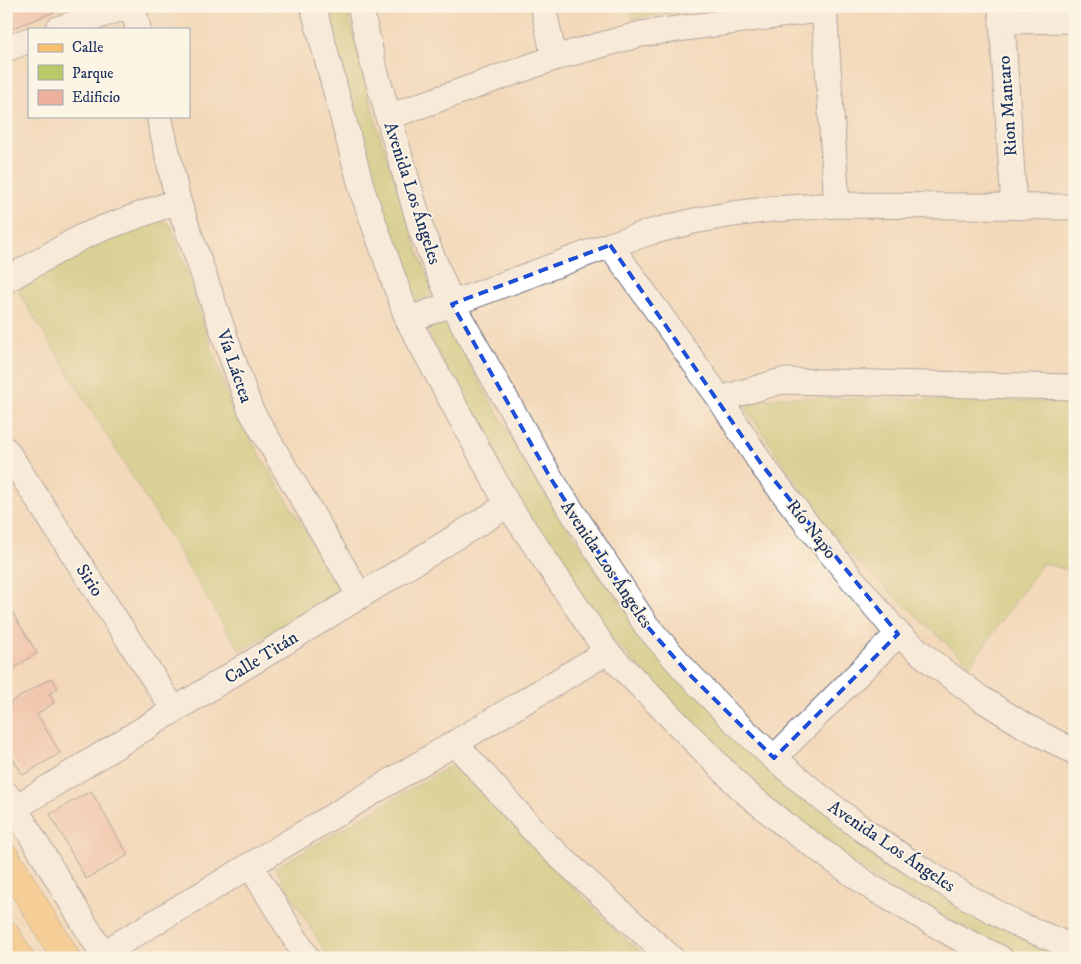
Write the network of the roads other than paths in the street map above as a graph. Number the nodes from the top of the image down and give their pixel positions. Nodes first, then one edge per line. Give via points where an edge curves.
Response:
1 (129, 6) edge
2 (133, 6) edge
3 (313, 6) edge
4 (360, 6) edge
5 (543, 6) edge
6 (824, 8) edge
7 (1001, 14) edge
8 (1075, 20) edge
9 (61, 28) edge
10 (138, 28) edge
11 (28, 40) edge
12 (6, 49) edge
13 (554, 58) junction
14 (388, 117) junction
15 (159, 118) edge
16 (178, 201) junction
17 (837, 205) junction
18 (1014, 206) junction
19 (1075, 207) edge
20 (610, 245) junction
21 (6, 280) edge
22 (452, 304) junction
23 (408, 320) junction
24 (1075, 387) edge
25 (720, 399) junction
26 (6, 450) edge
27 (508, 505) junction
28 (360, 596) junction
29 (898, 634) junction
30 (607, 652) junction
31 (174, 710) junction
32 (455, 743) junction
33 (1075, 752) edge
34 (774, 758) junction
35 (11, 801) edge
36 (6, 858) edge
37 (250, 865) junction
38 (6, 935) edge
39 (1075, 948) edge
40 (104, 956) edge
41 (20, 958) edge
42 (66, 958) edge
43 (306, 958) edge
44 (671, 958) edge
45 (1000, 958) edge

1 - 9 street
2 - 10 street
3 - 23 street via 363,193
4 - 14 street, Avenida Los Ángeles
5 - 13 street
6 - 13 street via 641,34
6 - 17 street
7 - 8 street
7 - 18 street, Rion Mantaro
11 - 12 street
13 - 14 street
14 - 22 street, Avenida Los Ángeles via 422,232
15 - 16 street, Vía Láctea
16 - 21 street via 82,237
16 - 28 street, Vía Láctea via 250,409
17 - 18 street
17 - 20 street via 733,214 660,229
18 - 19 street
20 - 22 street
20 - 25 street, Río Napo
22 - 23 street
22 - 34 street, Avenida Los Ángeles via 551,479 646,625 686,672
23 - 27 street
24 - 25 street via 782,381
25 - 29 street, Río Napo via 762,465
26 - 31 street, Sirio
27 - 28 street, Calle Titán
27 - 30 street
28 - 31 street, Calle Titán
29 - 33 street, Río Napo via 980,698
29 - 34 street
30 - 32 street
30 - 45 street via 744,791 785,825 879,892
31 - 35 street, Calle Titán
32 - 37 street
32 - 44 street via 544,842
34 - 39 street, Avenida Los Ángeles via 866,832 915,865 1017,924
35 - 40 street
36 - 42 main road
37 - 40 street
37 - 43 street
38 - 41 main road

